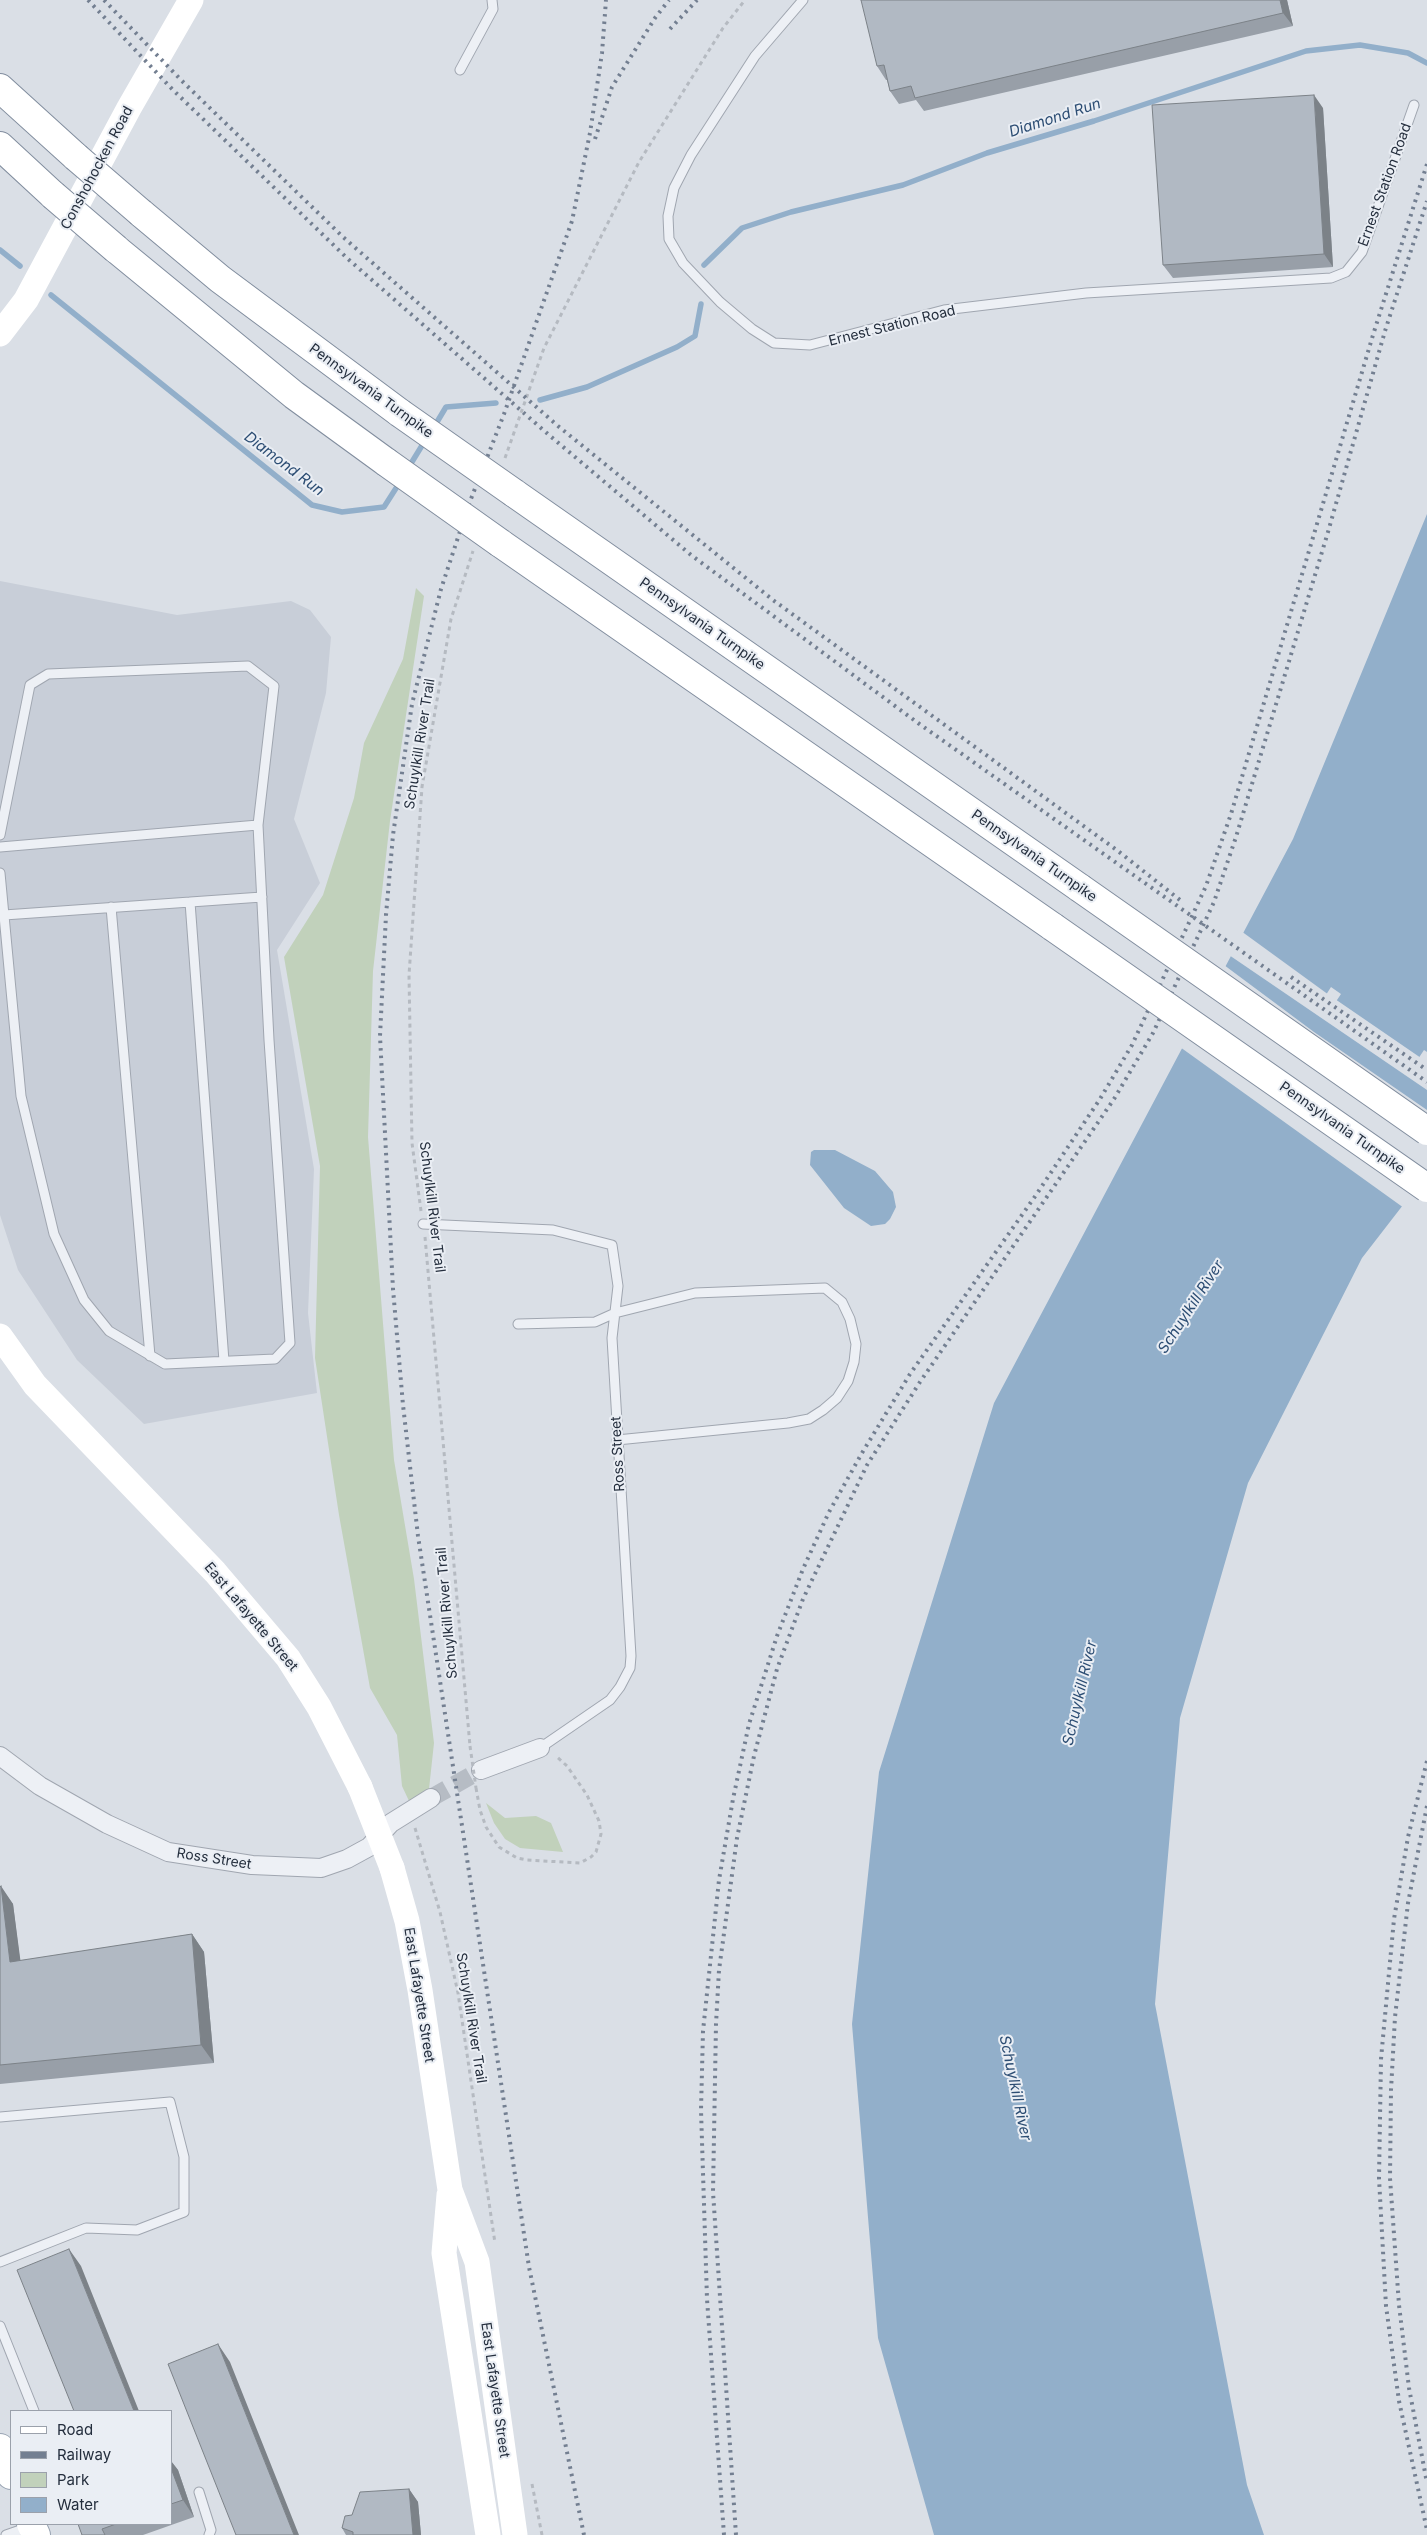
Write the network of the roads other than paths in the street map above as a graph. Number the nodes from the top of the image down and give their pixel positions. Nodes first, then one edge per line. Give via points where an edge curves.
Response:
1 (191, 0) edge
2 (492, 0) edge
3 (803, 0) edge
4 (460, 70) dead end
5 (0, 88) edge
6 (1414, 105) dead end
7 (0, 146) edge
8 (0, 334) edge
9 (258, 825) junction
10 (0, 835) edge
11 (0, 847) edge
12 (0, 873) edge
13 (262, 897) junction
14 (190, 902) junction
15 (111, 907) junction
16 (4, 915) junction
17 (1427, 1131) edge
18 (1427, 1188) edge
19 (423, 1224) road end
20 (615, 1314) junction
21 (518, 1324) dead end
22 (0, 1336) edge
23 (150, 1356) junction
24 (224, 1362) junction
25 (618, 1440) junction
26 (540, 1748) joint
27 (0, 1756) edge
28 (481, 1770) tunnel mouth
29 (432, 1798) tunnel mouth
30 (0, 2117) edge
31 (450, 2190) junction
32 (0, 2262) edge
33 (0, 2326) edge
34 (34, 2410) edge
35 (0, 2448) edge
36 (7, 2475) edge
37 (198, 2492) dead end
38 (33, 2528) edge
39 (6, 2535) edge
40 (209, 2535) edge
41 (488, 2535) edge
42 (515, 2535) edge

1 - 8 street, Conshohocken Road via 26,300
2 - 4 lane via 493,9
3 - 6 lane, Ernest Station Road via 755,56 691,155 674,188 668,216 669,239 683,263 720,302 752,330 774,343 810,346 944,310 1086,294 1331,278 1346,272 1362,252
5 - 17 main road, Pennsylvania Turnpike, bridge via 76,157 227,284 400,414
7 - 18 main road, Pennsylvania Turnpike, bridge via 116,249 294,395 500,543
9 - 10 lane via 274,686 248,666 48,674 30,685
9 - 11 lane
9 - 13 lane
12 - 16 lane
13 - 14 lane
13 - 24 lane via 290,1344 275,1359
14 - 15 lane
14 - 24 lane
15 - 16 lane
15 - 23 lane
16 - 23 lane via 21,1096 54,1234 84,1300 108,1332
19 - 20 lane, Ross Street via 553,1230 612,1245 618,1286
20 - 21 lane via 595,1322
20 - 25 lane, Ross Street via 612,1338
20 - 25 lane via 695,1294 825,1288 842,1302 856,1344 848,1382 837,1398 808,1419
22 - 31 street, East Lafayette Street, bridge via 35,1385 215,1572 288,1658 319,1707 360,1787 392,1868 407,1922
23 - 24 lane via 165,1364
25 - 26 lane, Ross Street via 630,1668 610,1700
26 - 28 street, Ross Street
27 - 29 street, Ross Street via 40,1786 107,1824 168,1852 252,1865 321,1868 347,1859 369,1847 391,1823
30 - 32 lane via 170,2102 184,2157 184,2212 137,2230 86,2228
31 - 41 street, East Lafayette Street via 444,2253
31 - 42 street, East Lafayette Street via 477,2262
33 - 34 lane
35 - 36 main road
37 - 40 lane via 211,2530
38 - 39 lane

